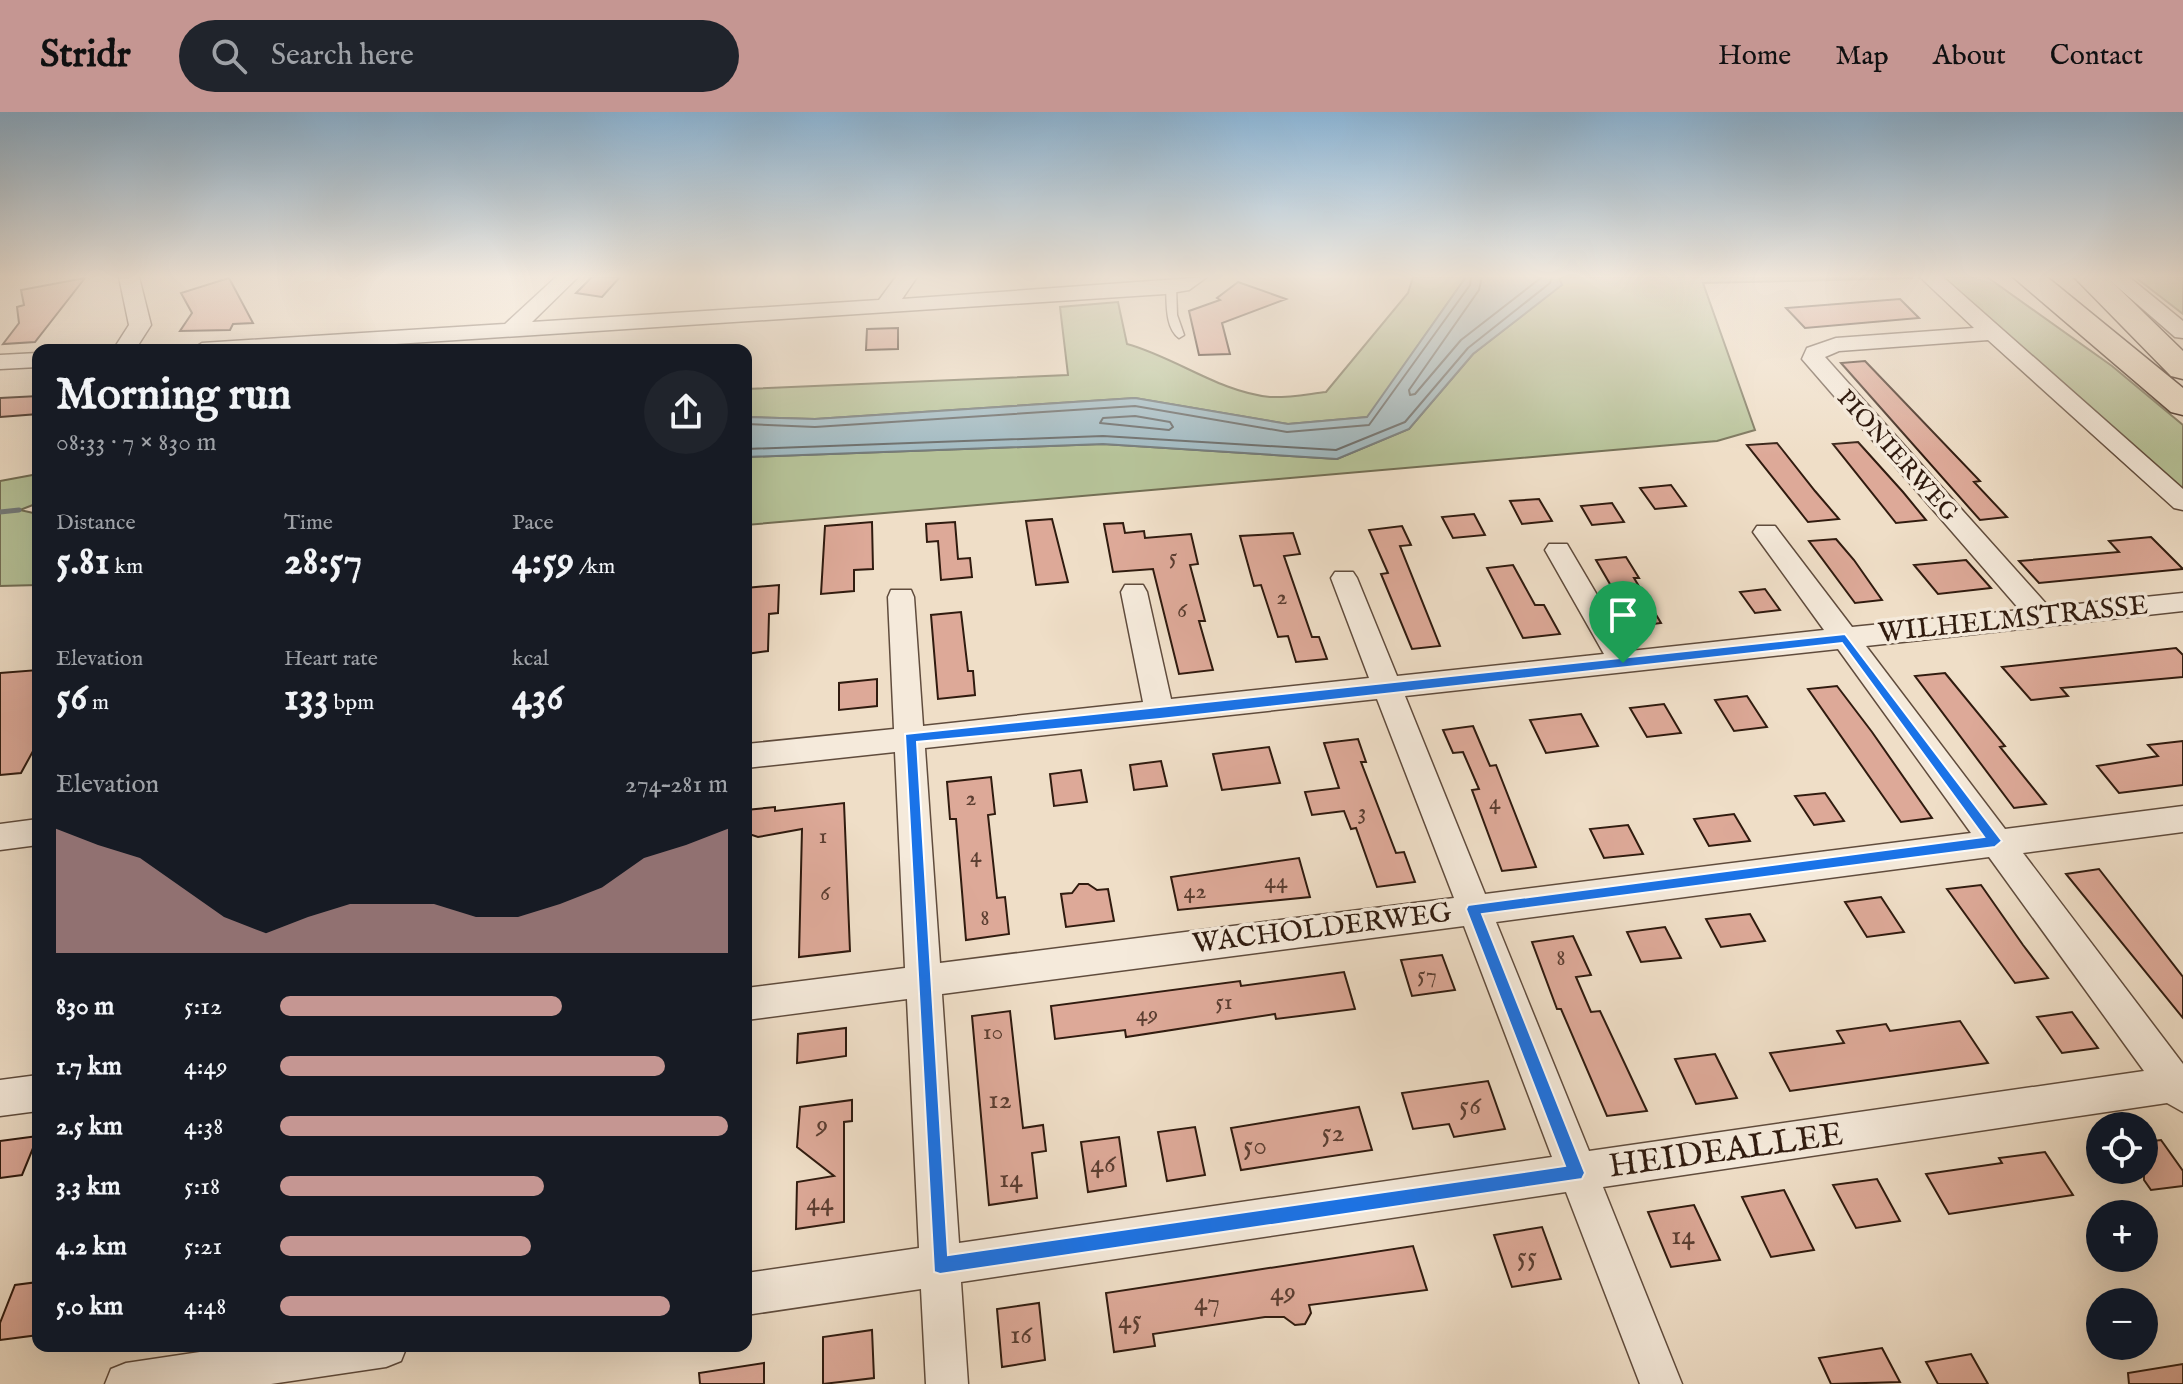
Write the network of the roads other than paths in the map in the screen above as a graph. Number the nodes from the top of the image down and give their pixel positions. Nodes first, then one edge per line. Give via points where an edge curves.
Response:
1 (423, 336) edge
2 (1948, 336) edge
3 (1996, 336) edge
4 (2098, 336) edge
5 (2100, 336) edge
6 (2133, 336) edge
7 (2150, 336) edge
8 (2104, 340) junction
9 (299, 344) edge
10 (32, 360) edge
11 (0, 362) edge
12 (2183, 369) edge
13 (2183, 376) edge
14 (2183, 405) edge
15 (2183, 502) edge
16 (1766, 532) dead end
17 (1558, 550) dead end
18 (1344, 578) dead end
19 (1134, 592) dead end
20 (901, 597) dead end
21 (2183, 602) edge
22 (2042, 617) junction
23 (1845, 639) junction
24 (1623, 663) junction
25 (1388, 689) junction
26 (1160, 714) junction
27 (910, 737) junction
28 (752, 755) edge
29 (2183, 819) edge
30 (32, 830) edge
31 (0, 837) edge
32 (1995, 841) junction
33 (1473, 909) junction
34 (924, 980) junction
35 (752, 1003) edge
36 (2181, 1087) edge
37 (32, 1094) edge
38 (0, 1098) edge
39 (1576, 1173) junction
40 (940, 1265) junction
41 (752, 1293) edge
42 (347, 1352) edge
43 (270, 1364) edge
44 (126, 1384) edge
45 (947, 1384) edge
46 (1661, 1384) edge

1 - 9 street
2 - 22 street, PIONIERWEG via 1836,345 1815,353 1813,359
3 - 15 street
4 - 8 highway
5 - 8 highway
6 - 13 highway
7 - 12 highway
8 - 14 highway
10 - 11 street
16 - 23 street
17 - 24 street
18 - 25 street
19 - 26 street
20 - 27 street
21 - 22 street, WILHELMSTRASSE
22 - 23 street, WILHELMSTRASSE
23 - 24 street, WILHELMSTRASSE
23 - 32 street
24 - 25 street, WILHELMSTRASSE
25 - 26 street, WILHELMSTRASSE
25 - 33 street
26 - 27 street, WILHELMSTRASSE
27 - 28 street, WILHELMSTRASSE
27 - 34 street
29 - 32 street, WACHOLDERWEG
30 - 31 street
32 - 33 street, WACHOLDERWEG
32 - 36 street
33 - 34 street, WACHOLDERWEG
33 - 39 street
34 - 35 street, WACHOLDERWEG
34 - 40 street
36 - 39 street, HEIDEALLEE
37 - 38 street
39 - 40 street, HEIDEALLEE
39 - 46 street
40 - 41 street, HEIDEALLEE
40 - 45 street
42 - 43 street
43 - 44 street

